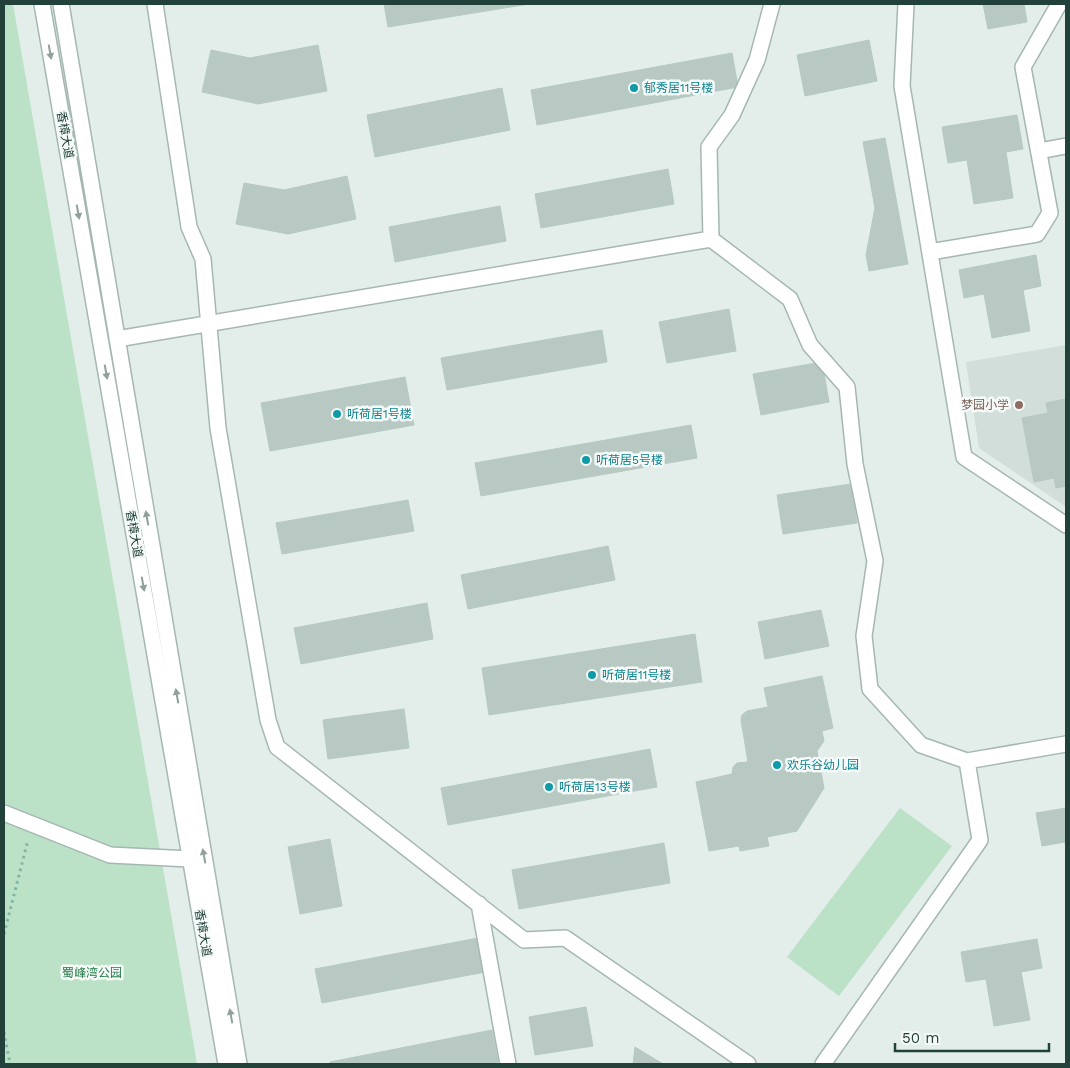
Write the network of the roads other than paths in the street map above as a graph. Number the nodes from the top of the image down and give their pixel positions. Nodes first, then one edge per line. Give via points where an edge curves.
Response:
1 (42, 4) edge
2 (60, 4) edge
3 (156, 4) edge
4 (772, 4) edge
5 (906, 4) edge
6 (1059, 4) edge
7 (1066, 146) edge
8 (1038, 151) junction
9 (711, 239) junction
10 (930, 252) junction
11 (208, 324) junction
12 (117, 339) junction
13 (1066, 525) edge
14 (1066, 744) edge
15 (966, 761) junction
16 (4, 813) edge
17 (190, 859) junction
18 (479, 904) junction
19 (226, 1064) edge
20 (239, 1064) edge
21 (508, 1064) edge
22 (748, 1064) edge
23 (823, 1064) edge

1 -> 17 street, 香樟大道
2 - 12 street, 香樟大道
3 - 11 street via 188,227 202,260
4 - 9 street via 757,60 732,115 709,147
5 - 10 street via 902,86
6 - 8 street via 1023,66
7 - 8 street
8 - 10 street via 1050,213 1037,234
9 - 11 street
9 - 15 street via 790,299 810,345 846,387 855,464 875,561 864,636 870,689 921,744
10 - 13 street via 964,457
11 - 12 street
11 - 18 street via 218,428 268,720 277,746
20 -> 12 street, 香樟大道
14 - 15 street
15 - 23 street via 980,840
16 - 17 street via 110,854
17 - 19 street, 香樟大道
18 - 21 street
18 - 22 street via 524,940 564,938

